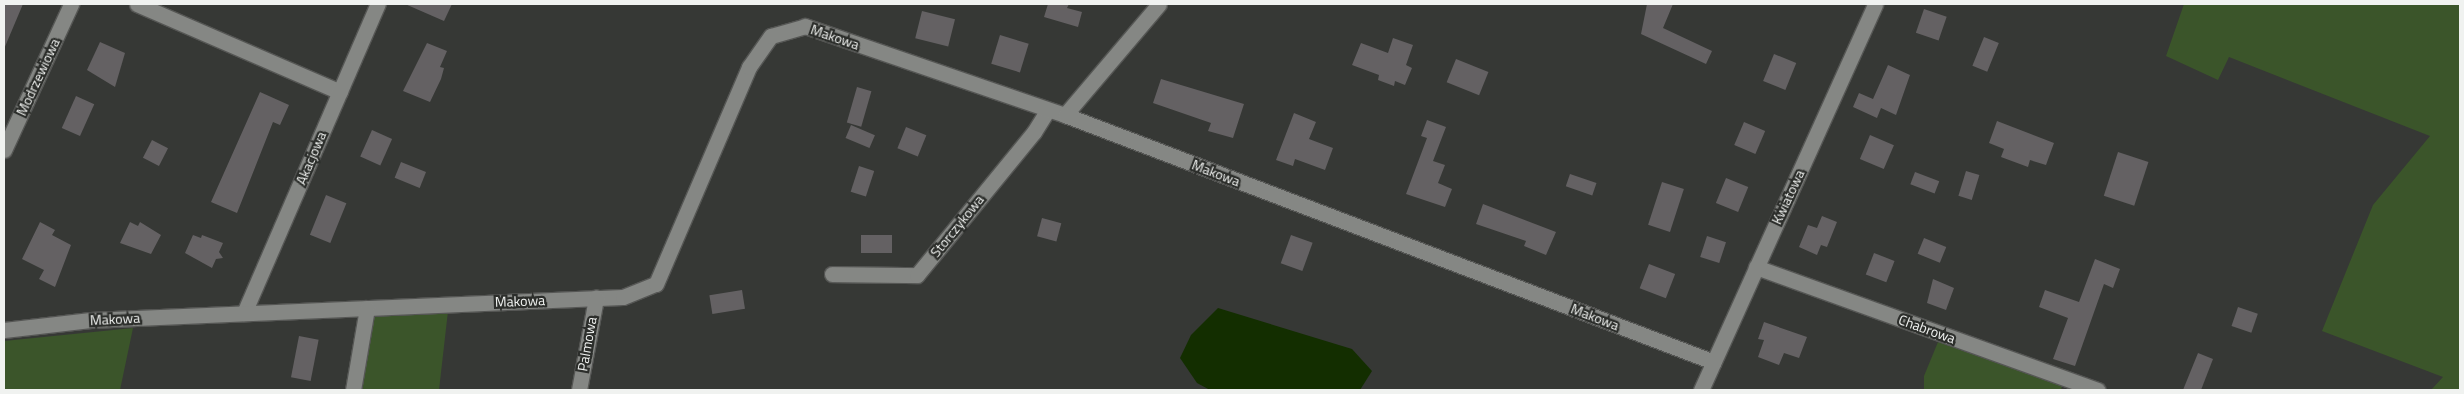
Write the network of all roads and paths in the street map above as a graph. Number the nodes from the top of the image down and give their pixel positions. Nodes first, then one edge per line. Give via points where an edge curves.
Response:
1 (71, 4) edge
2 (137, 4) edge
3 (378, 4) edge
4 (1159, 4) edge
5 (1875, 4) edge
6 (340, 92) junction
7 (1048, 110) junction
8 (1065, 115) junction
9 (4, 150) edge
10 (1756, 267) junction
11 (832, 274) dead end
12 (596, 298) junction
13 (367, 308) junction
14 (244, 313) junction
15 (4, 330) edge
16 (1714, 362) junction
17 (353, 390) edge
18 (579, 390) edge
19 (1701, 390) edge
20 (2098, 390) edge

1 - 9 street, Modrzewiowa
2 - 6 street
3 - 6 street, Akacjowa
4 - 8 street
5 - 10 street, Kwiatowa
6 - 14 street, Akacjowa
7 - 8 street, Makowa
7 - 11 street, Storczykowa via 917,276
7 - 12 street, Makowa via 804,26 771,36 749,67 656,284 623,297
8 - 16 street, Makowa
10 - 16 street, Kwiatowa
10 - 20 street, Chabrowa
12 - 13 street, Makowa
12 - 18 street, Palmowa
13 - 14 street, Makowa
13 - 17 street
14 - 15 street, Makowa via 90,320
16 - 19 street, Kwiatowa

